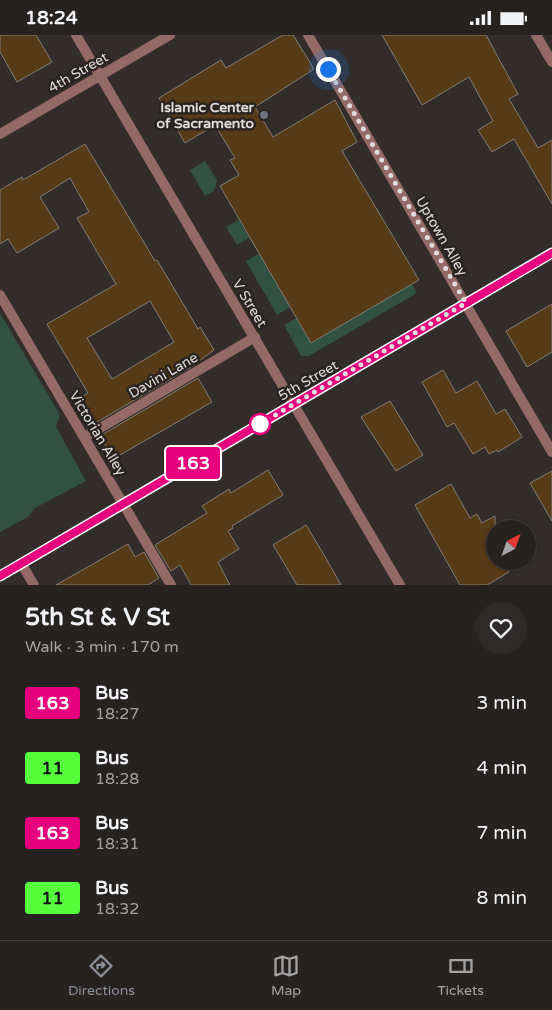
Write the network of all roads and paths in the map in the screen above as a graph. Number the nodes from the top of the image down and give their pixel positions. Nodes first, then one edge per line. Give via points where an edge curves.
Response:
1 (76, 35) edge
2 (170, 35) edge
3 (308, 35) edge
4 (536, 35) edge
5 (552, 62) edge
6 (99, 76) junction
7 (0, 134) edge
8 (552, 253) edge
9 (0, 295) edge
10 (466, 303) junction
11 (255, 337) junction
12 (294, 404) junction
13 (85, 437) junction
14 (552, 452) edge
15 (124, 503) junction
16 (21, 563) junction
17 (0, 575) edge
18 (34, 585) edge
19 (171, 585) edge
20 (400, 585) edge

1 - 6 street, V Street
2 - 6 street, 4th Street
3 - 10 street, Uptown Alley
4 - 5 street
6 - 7 street, 4th Street
6 - 11 street, V Street
8 - 10 street, 5th Street
9 - 13 street, Victorian Alley
10 - 12 street, 5th Street
10 - 14 street, Uptown Alley
11 - 12 street, V Street
11 - 13 street, Davini Lane
12 - 15 street, 5th Street
12 - 20 street, V Street
13 - 15 street, Victorian Alley
15 - 16 street, 5th Street
15 - 19 street, Victorian Alley
16 - 17 street, 5th Street
16 - 18 street

